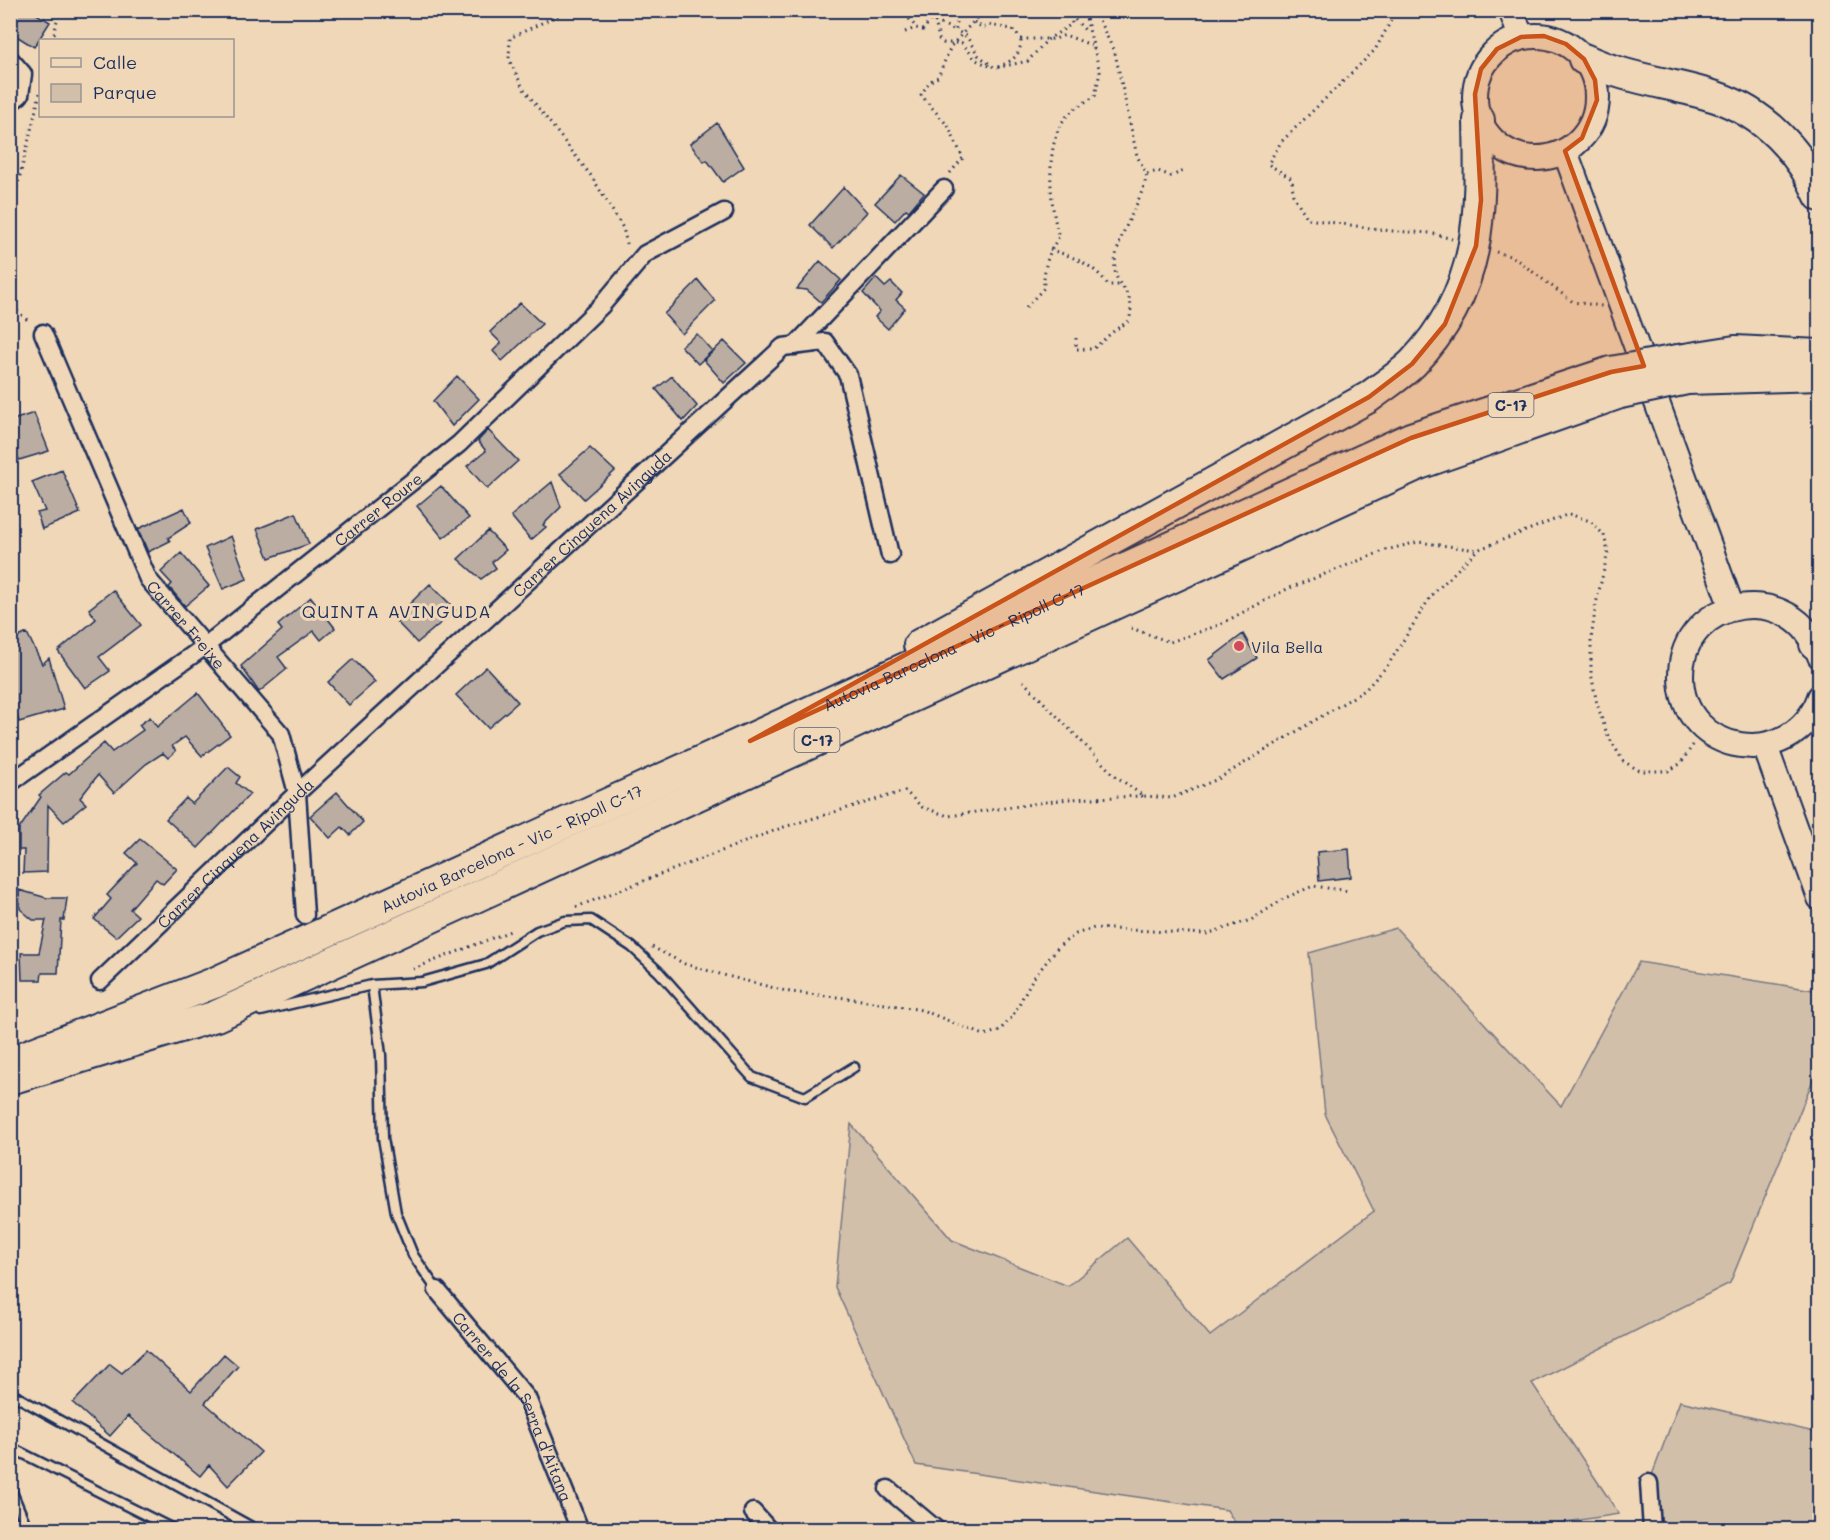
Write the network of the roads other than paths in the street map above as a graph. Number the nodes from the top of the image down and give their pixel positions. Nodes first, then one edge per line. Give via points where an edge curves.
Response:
1 (1512, 10) edge
2 (1521, 37) junction
3 (10, 59) edge
4 (1584, 59) junction
5 (10, 103) edge
6 (1479, 120) junction
7 (1565, 151) junction
8 (944, 189) road end
9 (1820, 196) edge
10 (724, 212) dead end
11 (43, 333) road end
12 (795, 346) junction
13 (1820, 355) edge
14 (1682, 370) junction
15 (1820, 375) edge
16 (1737, 378) junction
17 (1616, 382) junction
18 (1820, 388) edge
19 (890, 555) dead end
20 (1732, 608) junction
21 (204, 647) junction
22 (1818, 648) edge
23 (1819, 702) edge
24 (750, 741) junction
25 (1765, 746) junction
26 (10, 783) edge
27 (297, 793) junction
28 (1820, 898) edge
29 (305, 915) dead end
30 (100, 981) dead end
31 (372, 985) junction
32 (261, 1011) dead end
33 (10, 1061) edge
34 (854, 1067) dead end
35 (10, 1079) edge
36 (437, 1290) joint
37 (10, 1393) edge
38 (10, 1447) edge
39 (1649, 1483) dead end
40 (10, 1487) edge
41 (888, 1489) dead end
42 (753, 1512) dead end
43 (28, 1530) edge
44 (176, 1530) edge
45 (257, 1530) edge
46 (580, 1530) edge
47 (769, 1530) edge
48 (937, 1530) edge
49 (1652, 1530) edge

1 - 2 street
2 - 4 street via 1544,36 1566,44
2 - 6 street via 1497,49 1481,69 1475,94
3 - 5 street via 23,74 20,95
4 - 7 street via 1595,80 1593,121 1582,138
4 - 9 highway via 1610,71 1718,98 1753,116 1788,142
6 - 7 street via 1493,141 1515,155 1540,158
6 - 24 highway via 1481,200 1476,246 1445,324 1412,364 1369,397
7 - 20 street
8 - 12 street
10 - 21 street, Carrer Roure via 645,254 601,306 459,444
11 - 21 street, Carrer Freixe via 148,579
12 - 19 street, Carrer Cinquena Avinguda via 825,342 848,375
12 - 27 street, Carrer Cinquena Avinguda via 783,347
13 - 14 highway, Autovia Barcelona - Vic - Ripoll C-17 / C-17 via 1735,351
14 - 16 highway, Autovia Barcelona - Vic - Ripoll C-17 / C-17
14 - 17 highway, Autovia Barcelona - Vic - Ripoll C-17 / C-17, bridge
15 - 16 highway, Autovia Barcelona - Vic - Ripoll C-17 / C-17
16 - 18 highway
17 - 24 highway, Autovia Barcelona - Vic - Ripoll C-17 / C-17 via 1411,438
17 - 35 highway, Autovia Barcelona - Vic - Ripoll C-17 / C-17 via 1419,464 216,1016
20 - 22 street via 1745,605 1773,609 1798,622
20 - 25 street via 1695,633 1683,660 1682,691 1705,729 1733,744
21 - 26 street, Carrer Roure
21 - 27 street, Carrer Freixe via 281,734
23 - 25 street via 1796,731
24 - 33 highway, Autovia Barcelona - Vic - Ripoll C-17 / C-17 via 214,983
25 - 28 street
27 - 29 street, Carrer Freixe
27 - 30 street, Carrer Cinquena Avinguda
31 - 32 lane
31 - 34 lane via 422,982 486,964 537,932 565,921 591,920 632,947 659,972 753,1077 805,1097
31 - 36 lane via 381,1055 383,1138 396,1213 413,1255
36 - 46 street, Carrer de la Serra d'Aitana via 527,1398
37 - 45 lane
38 - 44 lane
39 - 49 street
40 - 43 lane
41 - 48 street
42 - 47 street

